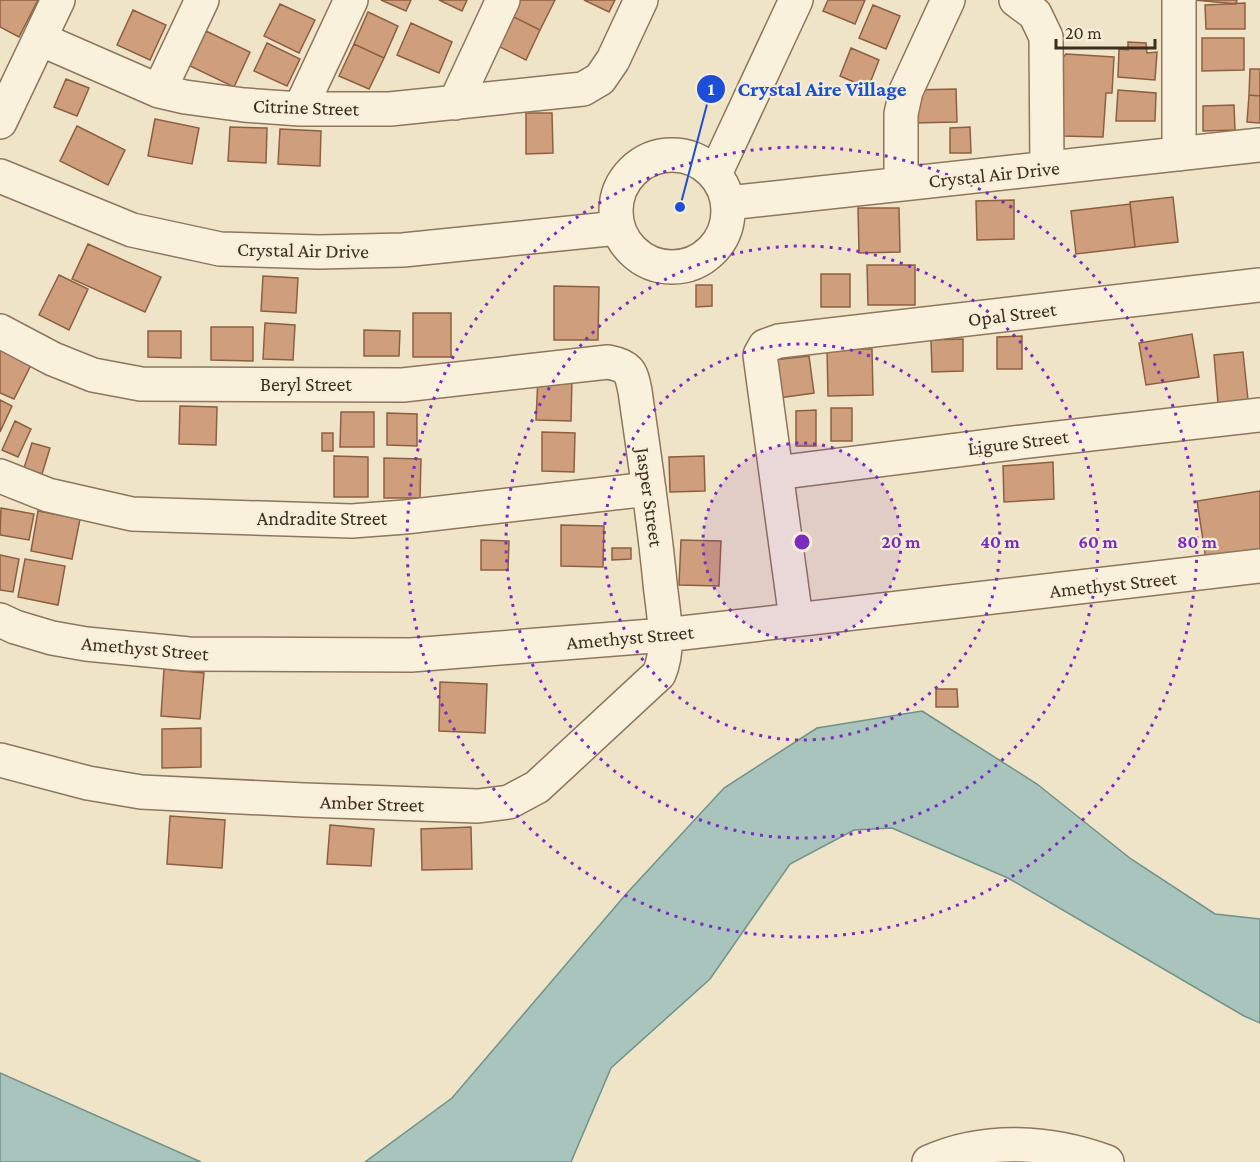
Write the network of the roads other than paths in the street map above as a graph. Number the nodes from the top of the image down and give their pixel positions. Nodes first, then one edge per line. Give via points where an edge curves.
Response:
1 (58, 0) edge
2 (202, 0) edge
3 (351, 0) edge
4 (503, 0) edge
5 (641, 0) edge
6 (796, 0) edge
7 (948, 0) edge
8 (1016, 0) edge
9 (1179, 0) edge
10 (40, 39) junction
11 (159, 91) junction
12 (455, 103) junction
13 (300, 109) junction
14 (0, 122) edge
15 (1260, 145) edge
16 (1179, 154) junction
17 (1047, 168) junction
18 (0, 176) edge
19 (901, 184) junction
20 (721, 188) junction
21 (618, 228) junction
22 (1260, 285) edge
23 (0, 332) edge
24 (621, 364) joint
25 (1260, 415) edge
26 (776, 472) junction
27 (0, 476) edge
28 (649, 489) junction
29 (1260, 566) edge
30 (1226, 571) junction
31 (1260, 590) edge
32 (796, 619) junction
33 (0, 620) edge
34 (665, 635) junction
35 (0, 760) edge
36 (929, 1162) edge
37 (1107, 1162) edge

1 - 10 street
2 - 11 street
3 - 13 street
4 - 12 street
5 - 12 street, Citrine Street via 613,60 600,78 583,89
6 - 20 street
7 - 19 street via 906,91 901,114
8 - 17 street via 1035,14 1046,37
9 - 16 street
10 - 11 street, Citrine Street
10 - 14 street
11 - 13 street, Citrine Street via 244,105
12 - 13 street, Citrine Street via 390,109
15 - 16 street, Crystal Air Drive
16 - 17 street, Crystal Air Drive
17 - 19 street, Crystal Air Drive
18 - 21 street, Crystal Air Drive via 132,230 220,249 403,250
19 - 20 street, Crystal Air Drive
20 - 21 street via 700,161 682,154 663,154 644,161 629,173 619,190 615,209
20 - 21 street via 728,221 721,239 693,264 657,266 640,258 626,245
22 - 26 street, Opal Street via 779,341 765,346 760,355
23 - 24 street, Beryl Street via 93,375 141,384 403,385 608,362
24 - 28 street, Jasper Street via 631,373
25 - 26 street, Ligure Street
26 - 32 street
27 - 28 street, Andradite Street via 48,495 132,514 352,521
28 - 34 street, Jasper Street
29 - 30 street, Amethyst Street
30 - 31 street
30 - 32 street, Amethyst Street
32 - 34 street, Amethyst Street
33 - 34 street, Amethyst Street via 63,640 189,654 411,655
34 - 35 street, Amber Street via 659,675 537,787 509,802 478,806 141,792
36 - 37 street via 968,1148 1001,1144 1043,1146

